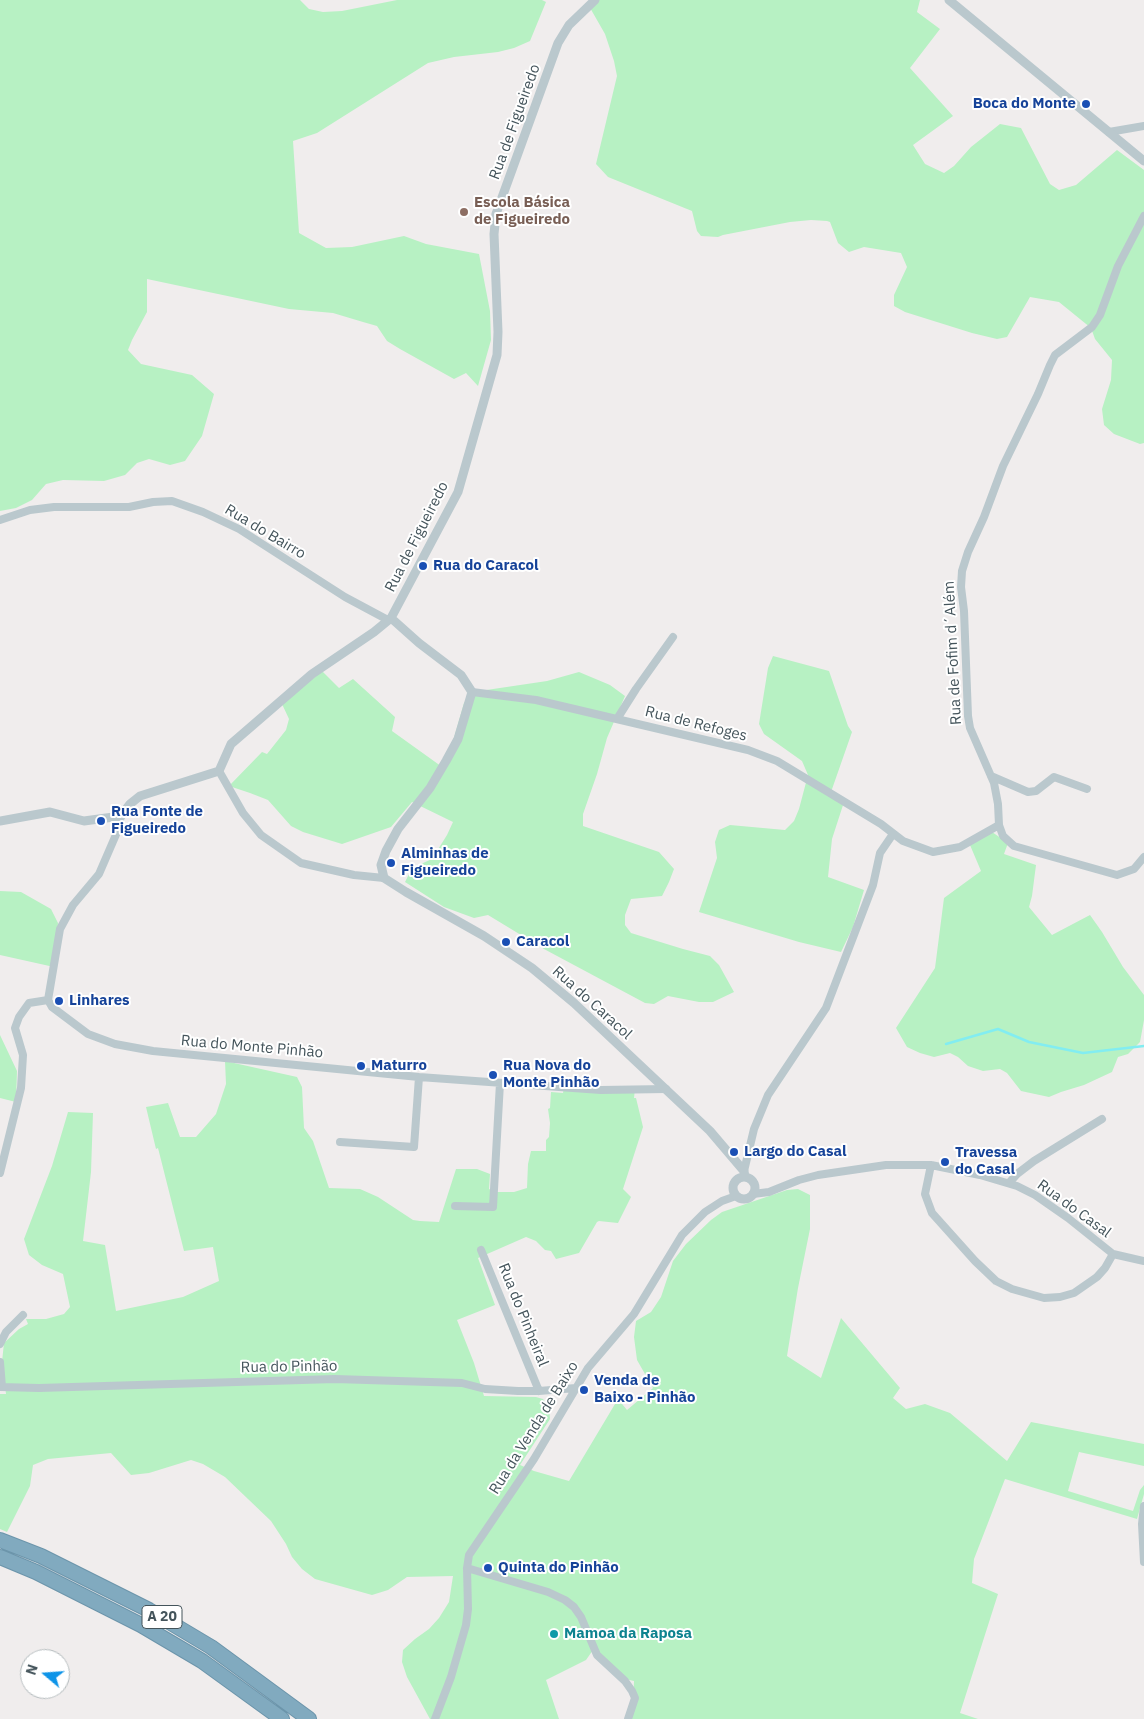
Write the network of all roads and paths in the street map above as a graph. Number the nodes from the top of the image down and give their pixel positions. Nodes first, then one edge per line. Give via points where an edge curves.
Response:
1 (595, 0) edge
2 (949, 0) edge
3 (1144, 126) edge
4 (1109, 132) junction
5 (1144, 161) edge
6 (1144, 216) edge
7 (0, 520) edge
8 (390, 619) junction
9 (673, 637) dead end
10 (472, 692) junction
11 (617, 719) junction
12 (219, 771) junction
13 (991, 776) junction
14 (1087, 789) dead end
15 (121, 816) junction
16 (0, 821) edge
17 (999, 825) junction
18 (893, 834) junction
19 (1144, 857) edge
20 (384, 878) junction
21 (48, 1000) junction
22 (419, 1077) junction
23 (500, 1083) junction
24 (666, 1089) junction
25 (1102, 1120) dead end
26 (340, 1142) dead end
27 (930, 1165) junction
28 (0, 1173) edge
29 (745, 1174) junction
30 (1009, 1183) junction
31 (754, 1194) junction
32 (736, 1196) junction
33 (456, 1206) dead end
34 (481, 1250) dead end
35 (1113, 1254) junction
36 (1144, 1261) edge
37 (23, 1315) dead end
38 (0, 1344) edge
39 (0, 1362) edge
40 (1, 1387) edge
41 (576, 1388) junction
42 (539, 1391) junction
43 (1144, 1506) edge
44 (0, 1540) edge
45 (0, 1557) edge
46 (1144, 1562) edge
47 (467, 1568) junction
48 (282, 1719) edge
49 (309, 1719) edge
50 (435, 1719) edge
51 (628, 1719) edge

1 - 8 street, Rua de Figueiredo via 569,25 558,43 496,214 497,355 458,492
2 - 4 street
3 - 4 street
4 - 5 street
6 - 13 street, Rua de Fofim d´Além via 1118,266 1100,315 1092,327 1055,355 1003,466 962,571 960,587 964,611 968,716
7 - 8 street, Rua do Bairro via 46,508 129,507 172,501 239,529 345,597
8 - 10 street via 461,675
8 - 12 street, Rua de Figueiredo via 312,674 231,744
9 - 11 street
10 - 11 street, Rua de Refoges via 536,700
10 - 20 street via 458,739 430,788 398,829 386,851 381,865
11 - 18 street, Rua de Refoges via 748,750 777,761
12 - 15 street via 140,796
12 - 20 street via 243,814 262,835 301,863
13 - 14 street via 1028,792 1036,791 1054,777
13 - 17 street, Rua de Fofim d´Além
15 - 16 street via 84,821 50,812
15 - 21 street via 99,874 73,905 60,929
17 - 18 street via 960,847 932,852
17 - 19 street via 1014,846 1116,875 1134,869
18 - 29 street via 880,853 873,885 826,1008 768,1095 754,1129
20 - 24 street, Rua do Caracol via 532,968
21 - 22 street, Rua do Monte Pinhão via 52,1007 88,1034 116,1044 153,1051
21 - 28 street via 29,1003 15,1028 23,1055 21,1088
22 - 23 street, Rua do Monte Pinhão
22 - 26 street via 414,1147
23 - 24 street, Rua do Monte Pinhão via 601,1090
23 - 33 street via 494,1207
24 - 29 street, Rua do Caracol via 710,1132
25 - 30 street via 1034,1161
27 - 30 street, Rua do Casal
27 - 31 street, Rua do Casal via 886,1165 818,1175
27 - 35 street via 925,1194 932,1213 974,1261 996,1281 1012,1289 1044,1298 1074,1293 1097,1277
29 - 31 street via 754,1184
29 - 32 street via 735,1183
30 - 35 street, Rua do Casal via 1068,1218
31 - 32 street via 745,1199
32 - 41 street, Rua da Venda de Baixo via 705,1212 682,1235 634,1314 588,1368
34 - 42 street, Rua do Pinheiral
35 - 36 street, Rua do Casal
37 - 38 street via 6,1332
39 - 40 street, Rua do Pinhão
40 - 42 street, Rua do Pinhão via 335,1379 462,1383 485,1390
41 - 42 street, Rua do Pinhão
41 - 47 street, Rua da Venda de Baixo via 534,1459 469,1555
43 - 46 street
44 - 49 highway, A 20 via 41,1556 149,1610 211,1647
45 - 48 highway, A 20 via 141,1625 202,1661
47 - 50 street, Rua da Venda de Baixo via 466,1625
47 - 51 street via 548,1592 574,1607 597,1655 632,1691 634,1698

